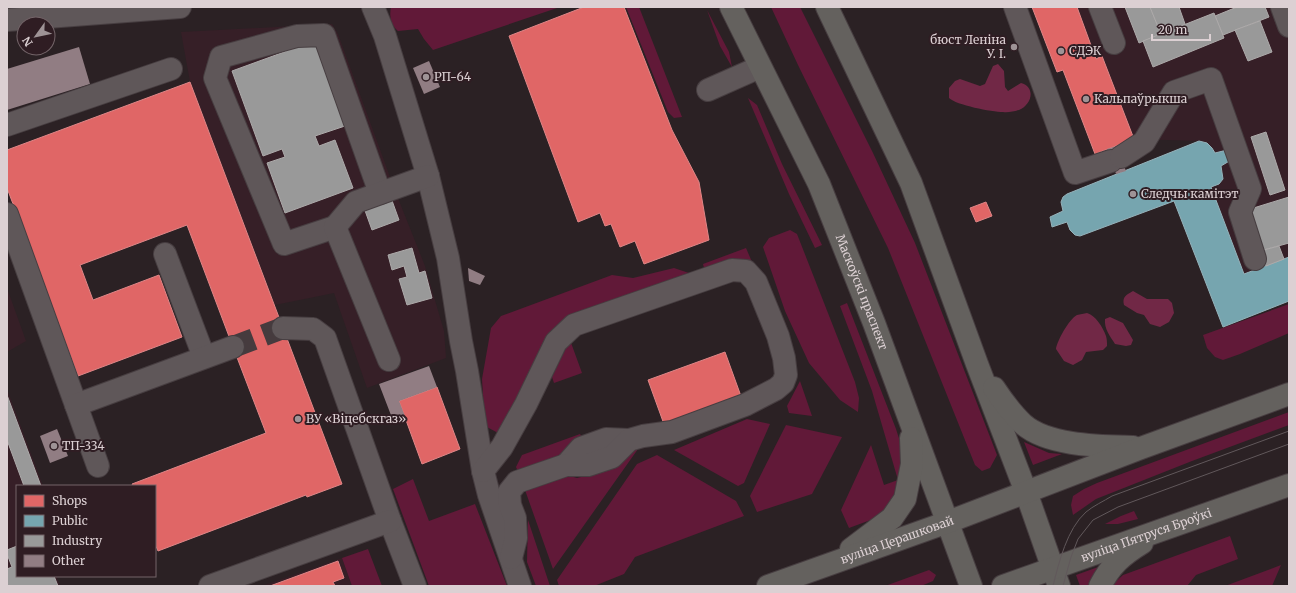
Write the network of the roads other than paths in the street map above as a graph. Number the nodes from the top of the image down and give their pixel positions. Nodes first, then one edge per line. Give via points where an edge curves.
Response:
1 (180, 7) edge
2 (373, 7) edge
3 (731, 7) edge
4 (1015, 7) edge
5 (1100, 7) edge
6 (1282, 7) edge
7 (830, 8) edge
8 (7, 20) edge
9 (1289, 26) edge
10 (1114, 43) dead end
11 (760, 67) junction
12 (171, 69) dead end
13 (708, 90) dead end
14 (7, 125) edge
15 (428, 176) junction
16 (380, 193) junction
17 (7, 214) edge
18 (335, 227) junction
19 (165, 254) dead end
20 (1255, 259) dead end
21 (283, 328) tunnel mouth
22 (233, 347) tunnel mouth
23 (204, 357) junction
24 (388, 360) dead end
25 (977, 364) junction
26 (1289, 394) edge
27 (76, 404) junction
28 (911, 421) junction
29 (1141, 448) junction
30 (98, 466) dead end
31 (483, 471) junction
32 (1289, 485) edge
33 (1026, 492) junction
34 (390, 521) junction
35 (948, 522) junction
36 (1168, 527) junction
37 (510, 558) junction
38 (832, 562) junction
39 (1056, 577) edge
40 (210, 586) edge
41 (415, 586) edge
42 (520, 586) edge
43 (768, 586) edge
44 (971, 586) edge
45 (1003, 586) edge
46 (1100, 586) edge

1 - 8 lane
2 - 15 lane via 385,36
3 - 11 main road, Маскоўскі праспект
4 - 20 lane via 1075,173 1116,159 1144,142 1174,92 1211,79 1250,189 1240,212
5 - 10 lane
6 - 9 lane
7 - 25 main road via 911,183
11 - 13 lane
11 - 28 main road, Маскоўскі праспект via 819,184
12 - 14 lane
15 - 16 lane
15 - 31 lane via 448,258
16 - 18 lane via 356,202
16 - 18 lane via 324,35 297,36 221,57 215,78 284,244
17 - 27 lane
18 - 24 lane
19 - 23 lane
21 - 34 lane via 313,330 325,338
22 - 23 lane
23 - 27 lane
25 - 29 main road via 1006,406 1024,424 1045,437 1092,445
25 - 33 main road
26 - 29 main road
27 - 30 lane
28 - 35 main road, Маскоўскі праспект
28 - 38 main road via 912,464 905,499 892,518
29 - 33 main road
31 - 37 lane
31 - 37 lane via 502,447 556,342 574,325 732,270 746,272 756,282 784,358 786,374 783,383 745,405 672,432 629,440 606,439 581,448 566,465 517,482 510,492 516,538
32 - 36 main road, вуліца Пятруся Броўкі
33 - 35 main road, вуліца Церашковай
33 - 39 main road
34 - 40 lane
34 - 41 lane
35 - 38 main road, вуліца Церашковай
35 - 44 main road, Маскоўскі праспект
36 - 39 main road, вуліца Пятруся Броўкі
36 - 46 main road via 1125,553 1110,569
37 - 42 lane
38 - 43 main road, вуліца Церашковай
39 - 45 main road, вуліца Пятруся Броўкі

